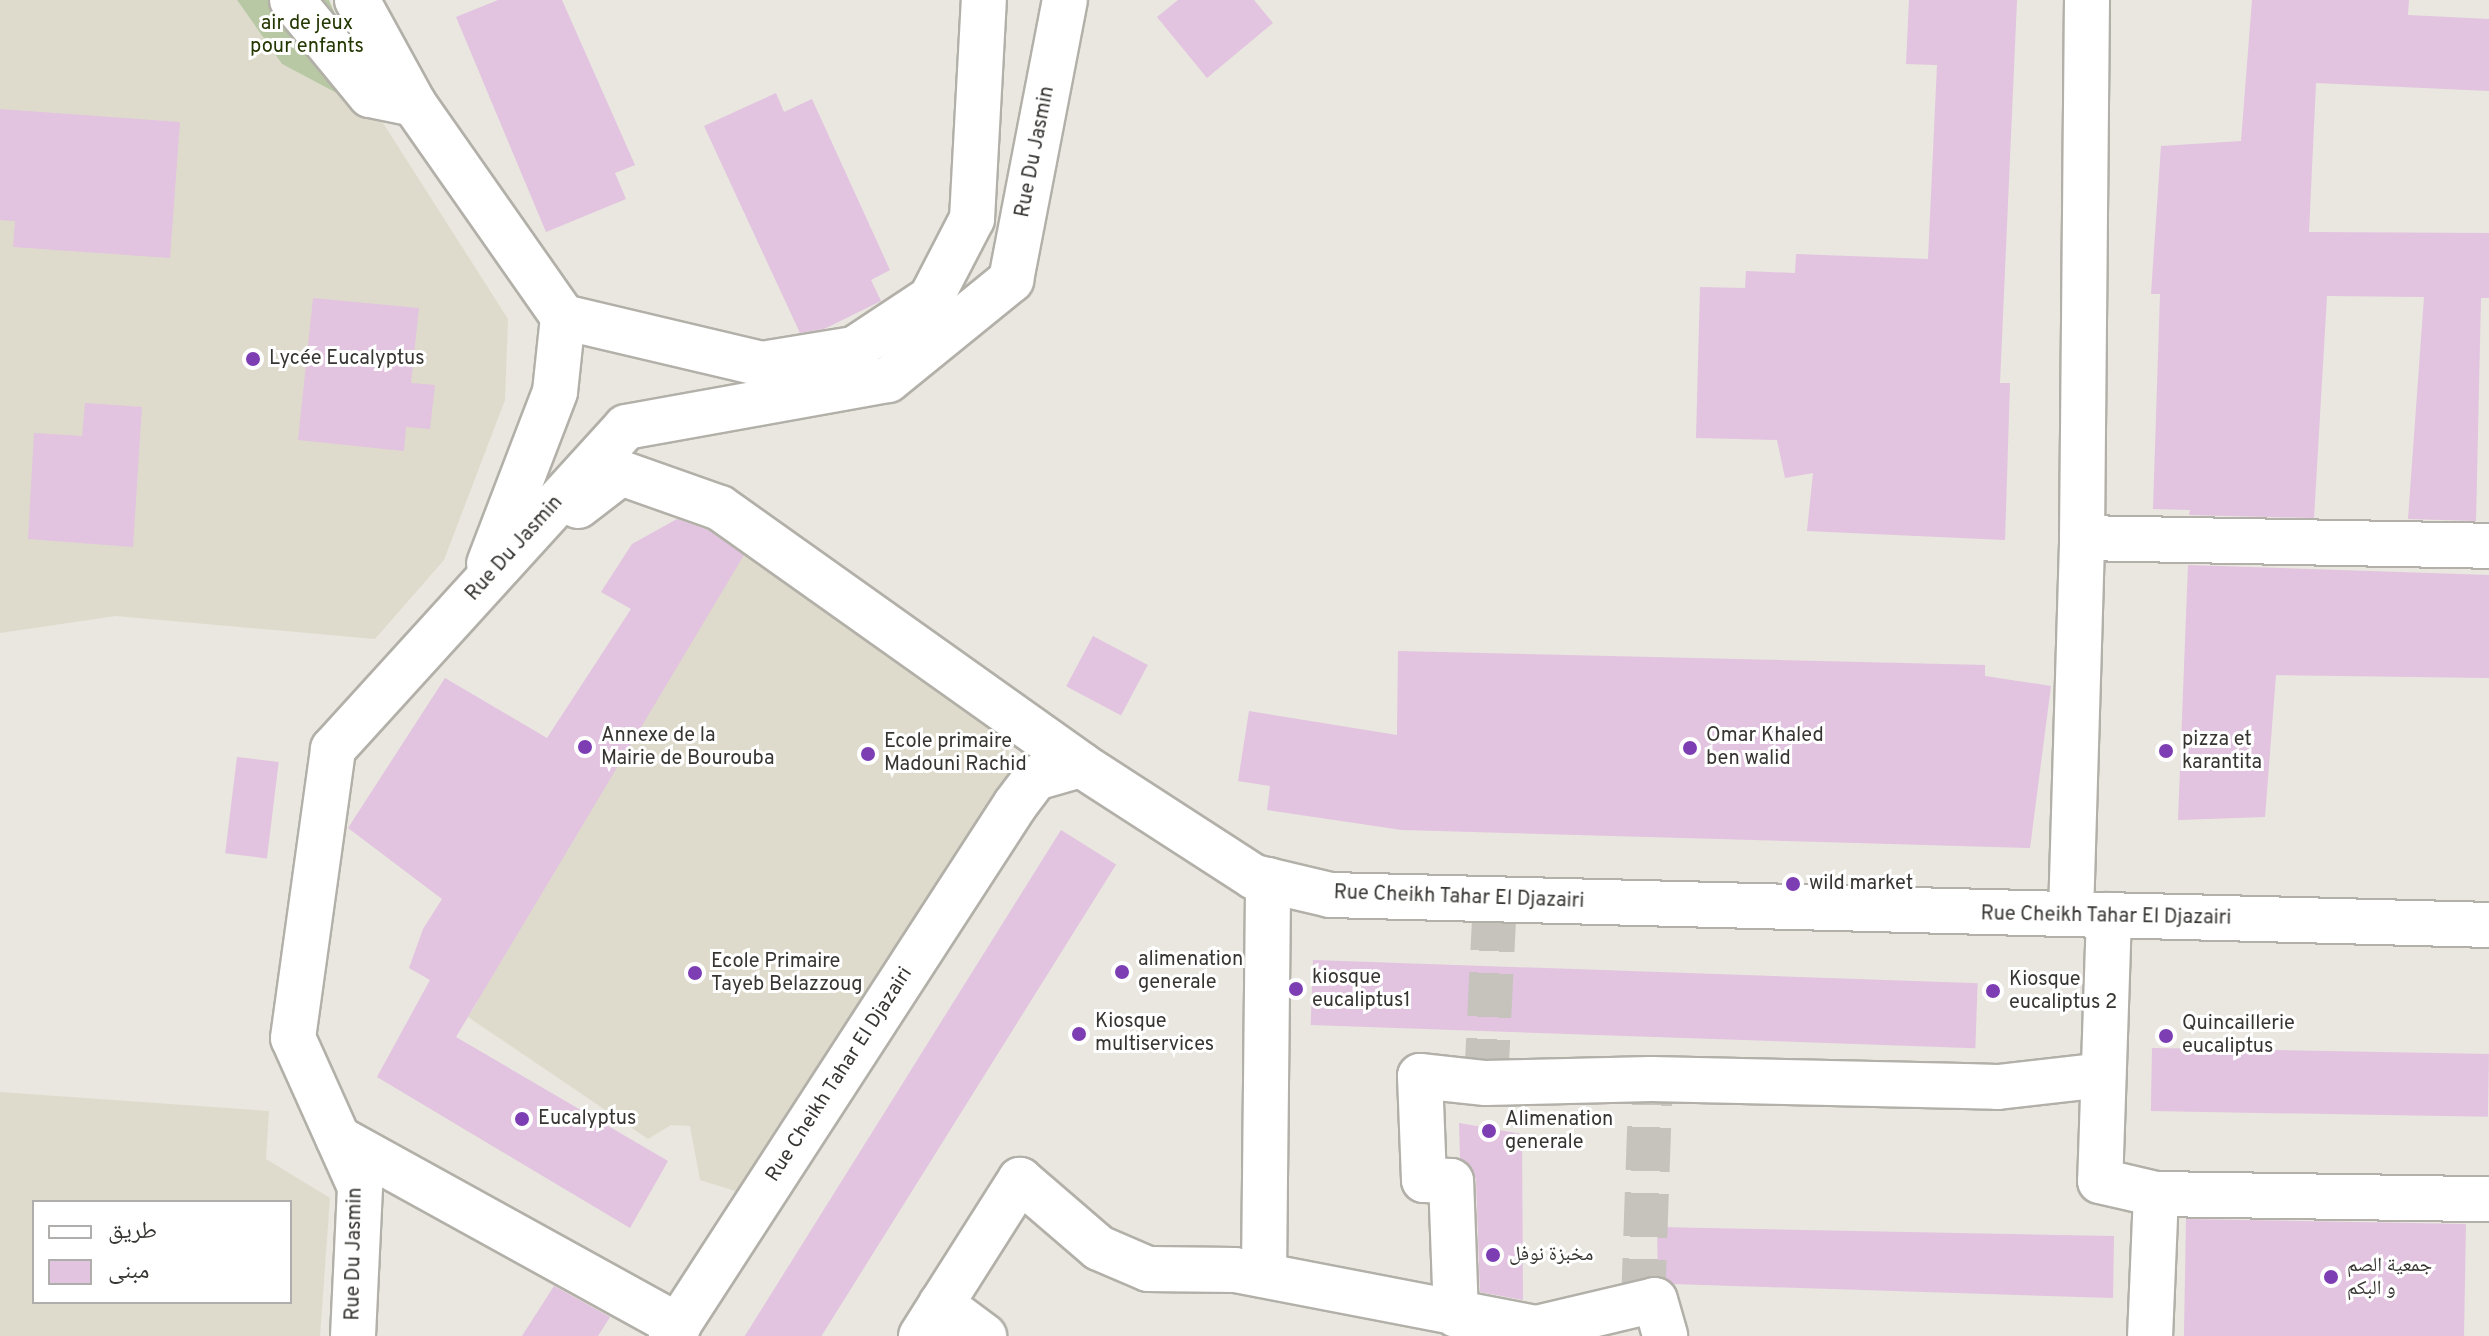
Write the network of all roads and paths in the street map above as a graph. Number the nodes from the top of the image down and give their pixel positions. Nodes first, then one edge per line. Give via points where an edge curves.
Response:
1 (292, 0) edge
2 (357, 0) edge
3 (984, 0) edge
4 (1065, 0) edge
5 (2087, 0) edge
6 (414, 104) junction
7 (563, 317) junction
8 (2082, 538) junction
9 (2489, 546) edge
10 (493, 573) junction
11 (1081, 765) junction
12 (1268, 880) junction
13 (2090, 915) junction
14 (2489, 925) edge
15 (2103, 1075) junction
16 (338, 1138) junction
17 (2156, 1194) junction
18 (2489, 1199) edge
19 (1264, 1275) junction
20 (1456, 1315) junction
21 (931, 1320) edge
22 (675, 1331) edge
23 (353, 1336) edge
24 (984, 1336) edge
25 (1665, 1336) edge
26 (2150, 1336) edge

1 - 6 street via 370,95
2 - 6 street
3 - 7 street via 972,219 931,298 854,349 762,364
4 - 10 street, Rue Du Jasmin via 1011,280 888,380 626,427
5 - 8 street
6 - 7 street
7 - 10 street via 555,392
8 - 9 street
8 - 13 street
10 - 11 street via 621,473 720,508
10 - 16 street, Rue Du Jasmin via 333,749 293,1038
11 - 12 street, Rue Cheikh Tahar El Djazairi via 1254,877
11 - 22 street, Rue Cheikh Tahar El Djazairi via 1035,778 1015,805
12 - 13 street, Rue Cheikh Tahar El Djazairi via 1330,895
12 - 19 street
13 - 14 street, Rue Cheikh Tahar El Djazairi
13 - 15 street
15 - 17 street via 2100,1181
15 - 20 street via 1998,1087 1651,1079 1486,1083 1420,1076 1424,1180 1451,1181
16 - 22 street
16 - 23 street, Rue Du Jasmin via 360,1187
17 - 18 street
17 - 26 street
19 - 20 street
19 - 21 street via 1218,1268 1148,1269 1118,1260 1020,1180
20 - 25 street via 1537,1328 1655,1300
21 - 24 street

